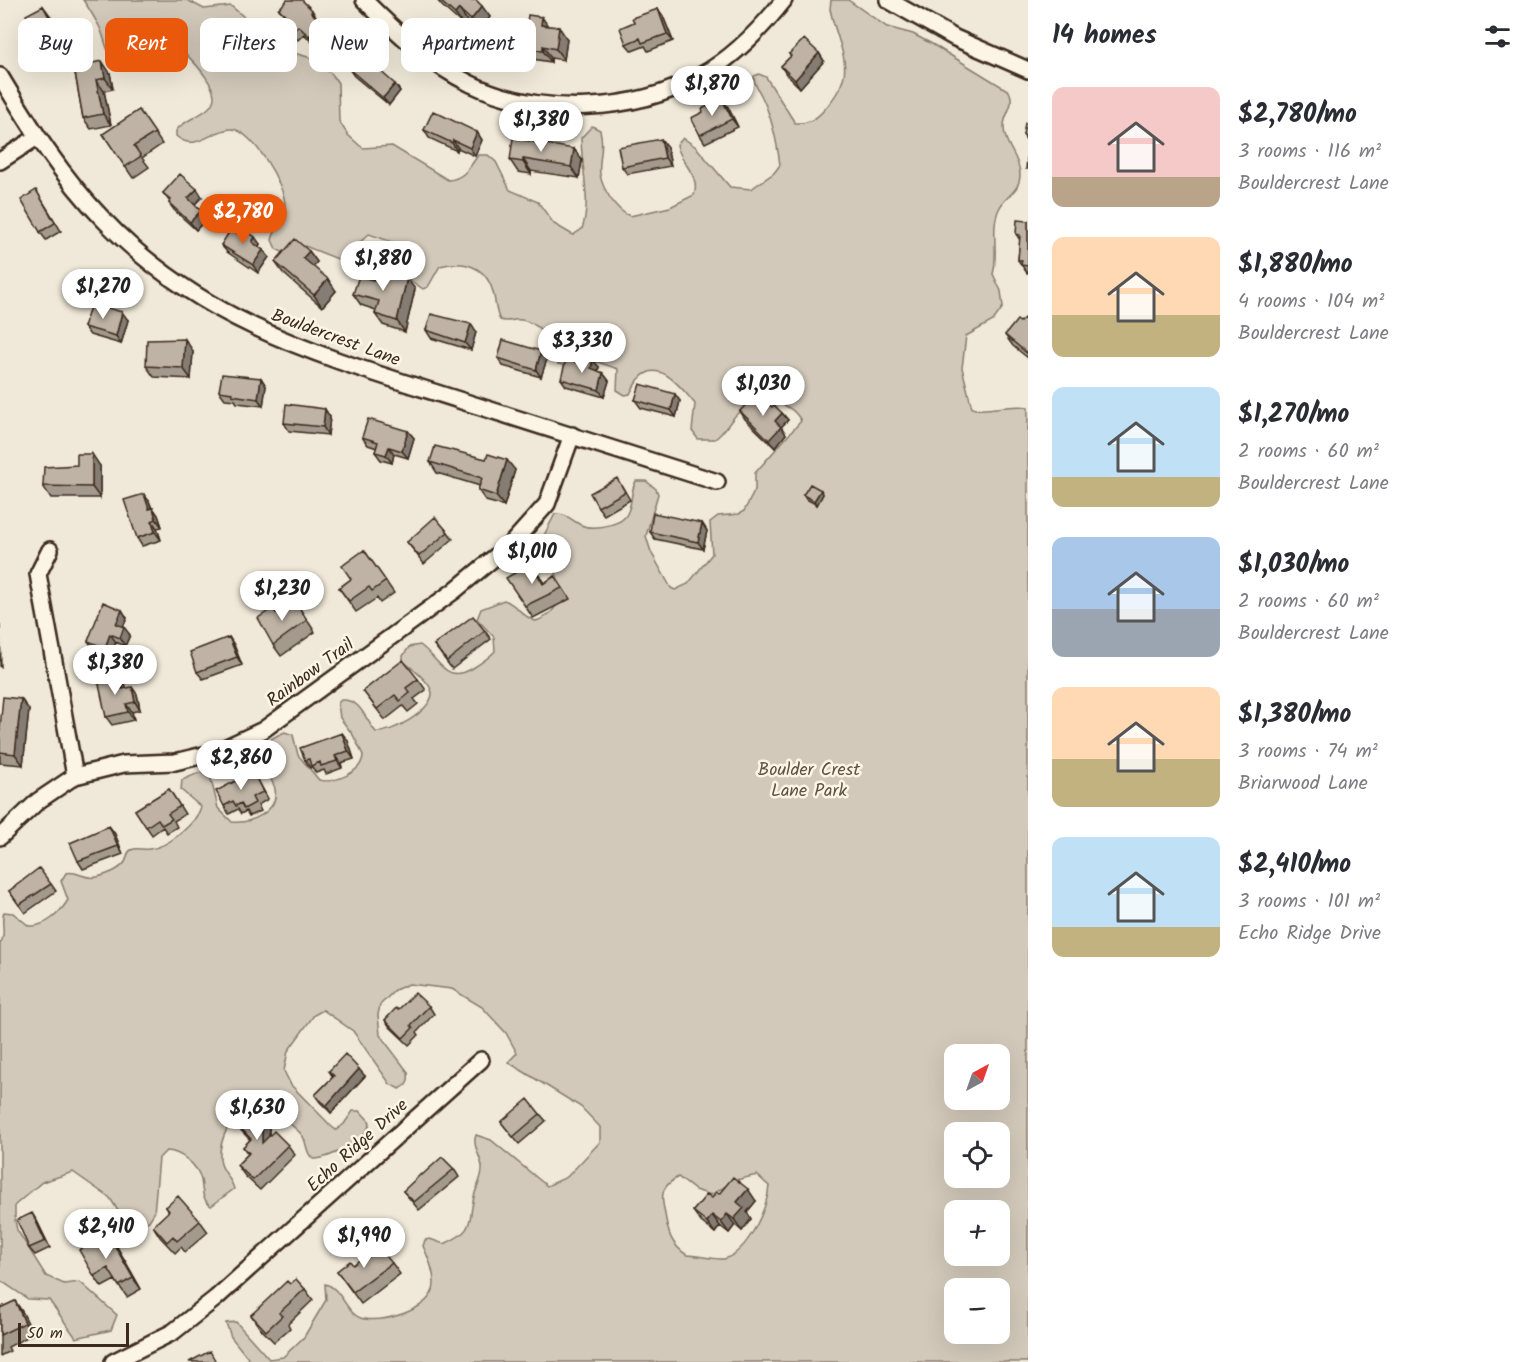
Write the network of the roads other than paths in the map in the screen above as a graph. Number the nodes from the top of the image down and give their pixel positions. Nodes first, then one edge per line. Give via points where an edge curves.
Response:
1 (364, 0) edge
2 (784, 0) edge
3 (888, 0) edge
4 (1028, 70) edge
5 (0, 76) edge
6 (37, 137) junction
7 (0, 161) edge
8 (572, 435) junction
9 (717, 482) dead end
10 (50, 550) dead end
11 (75, 776) junction
12 (0, 837) edge
13 (481, 1060) dead end
14 (112, 1362) edge

1 - 2 street via 427,57 471,84 526,103 582,106 644,98 700,76 739,49
3 - 4 street via 955,38
5 - 6 street, Bouldercrest Lane
6 - 7 street
6 - 8 street, Bouldercrest Lane via 103,219 141,254 232,318 310,352
8 - 9 street, Bouldercrest Lane
8 - 11 street, Rainbow Trail via 547,504 512,543 454,591 263,730 216,752 175,762 124,764
10 - 11 street via 38,574
11 - 12 street, Rainbow Trail via 38,801
13 - 14 street, Echo Ridge Drive via 216,1298 172,1332

